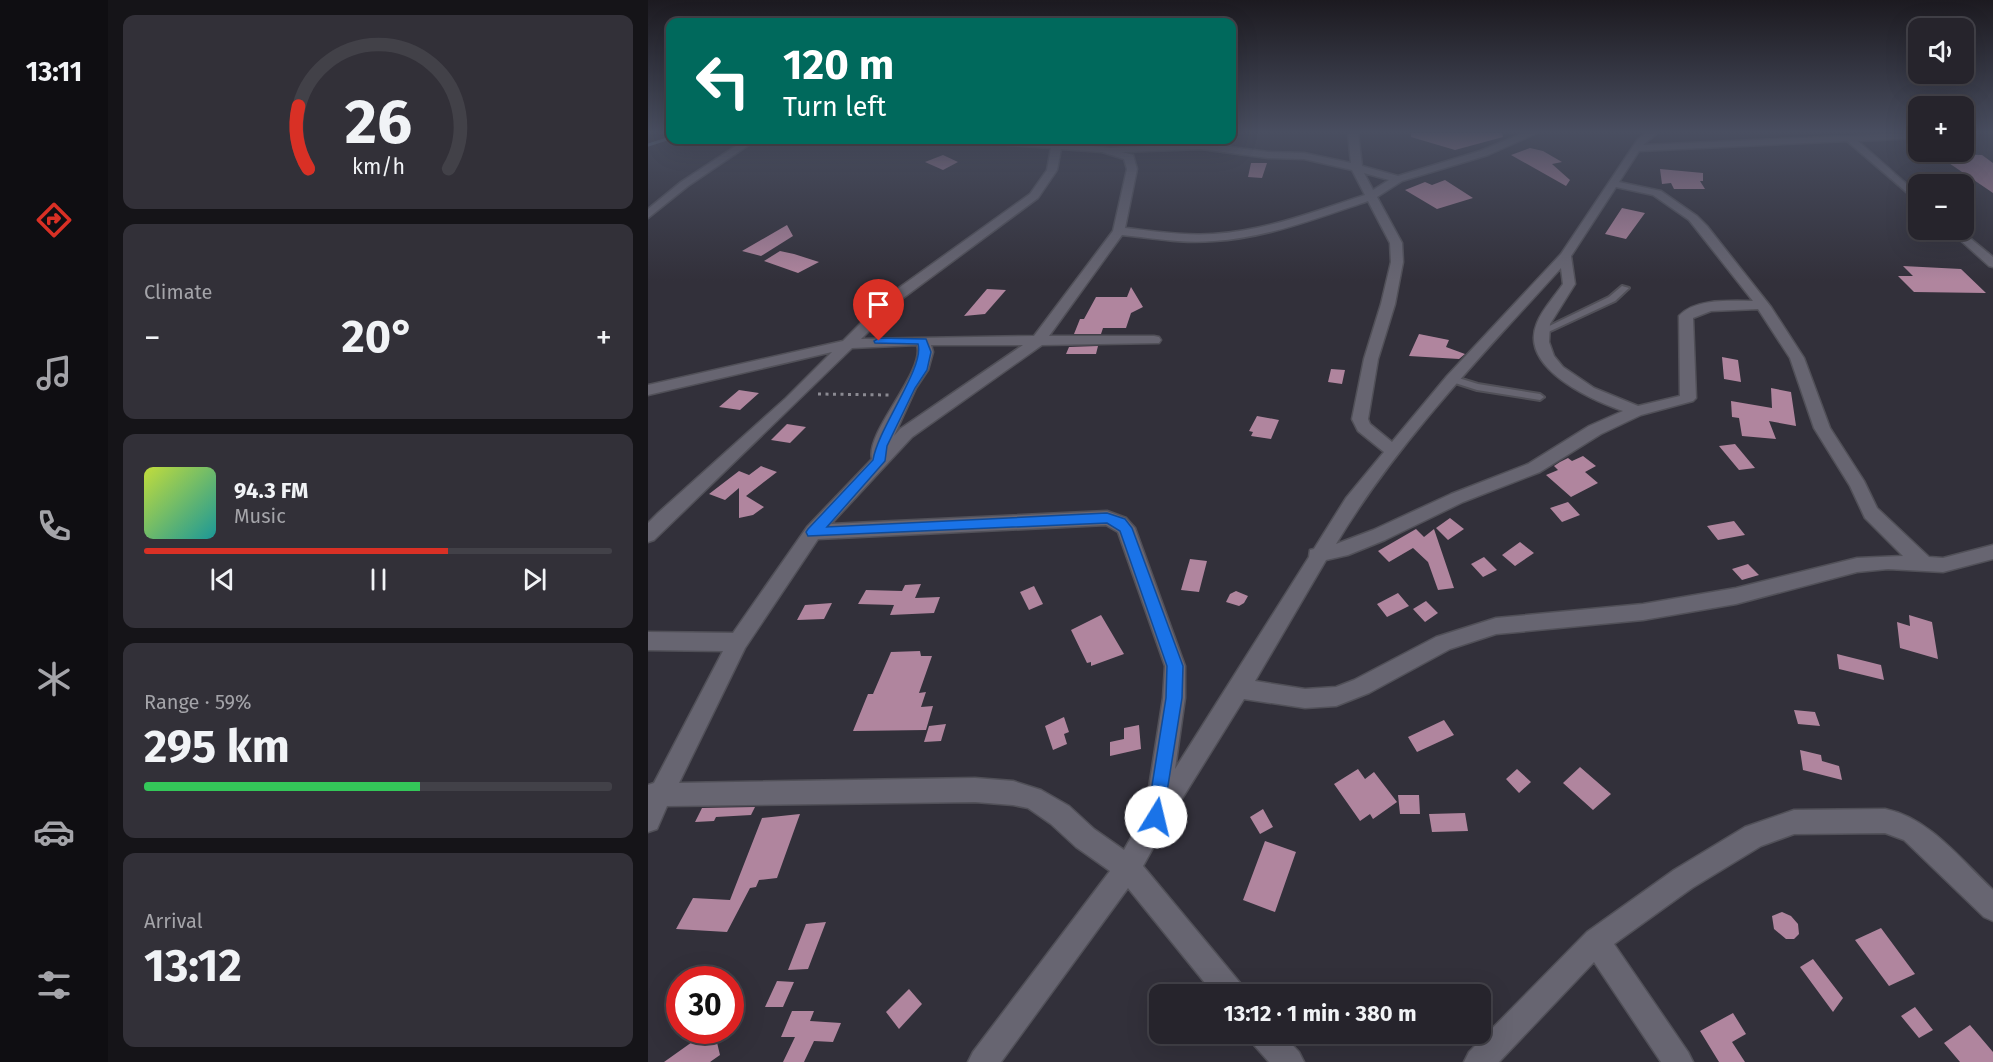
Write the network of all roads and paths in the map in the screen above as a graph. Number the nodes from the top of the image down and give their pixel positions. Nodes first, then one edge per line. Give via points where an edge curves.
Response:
1 (684, 183) edge
2 (1045, 183) edge
3 (1130, 183) edge
4 (1364, 183) edge
5 (1392, 183) edge
6 (1615, 184) joint
7 (1370, 197) junction
8 (648, 215) edge
9 (1119, 231) junction
10 (1966, 240) edge
11 (1565, 256) junction
12 (1993, 262) edge
13 (1625, 288) dead end
14 (1762, 305) junction
15 (1541, 332) junction
16 (1154, 340) dead end
17 (922, 341) junction
18 (1038, 341) junction
19 (847, 344) junction
20 (1452, 379) junction
21 (648, 390) edge
22 (800, 393) junction
23 (906, 395) junction
24 (1540, 397) dead end
25 (1637, 411) junction
26 (1393, 451) junction
27 (879, 461) junction
28 (813, 532) junction
29 (648, 535) edge
30 (1993, 552) edge
31 (1317, 555) junction
32 (1925, 565) junction
33 (648, 641) edge
34 (738, 642) junction
35 (1239, 688) junction
36 (654, 794) edge
37 (1156, 817) junction
38 (648, 820) edge
39 (1128, 868) junction
40 (1993, 908) edge
41 (1596, 941) junction
42 (1223, 984) edge
43 (982, 1062) edge
44 (1479, 1062) edge
45 (1678, 1062) edge

1 - 8 street
2 - 19 street via 1034,196 894,298
3 - 9 street
4 - 7 street
5 - 7 street
6 - 11 street
6 - 14 street via 1657,193 1693,218
7 - 9 street via 1246,234 1181,238
7 - 26 street via 1396,243 1397,262 1371,359 1360,419 1364,428
9 - 18 street
10 - 12 street
11 - 15 street via 1568,289
11 - 20 street
13 - 15 lane via 1612,299
14 - 25 street via 1692,310 1686,316 1688,398
14 - 32 street via 1797,358 1821,428 1858,484 1871,513
15 - 25 street via 1544,351 1564,374 1599,396
16 - 18 street
17 - 18 street
17 - 19 street
17 - 23 street via 926,352 921,370
18 - 27 street via 906,433
19 - 21 street
19 - 22 street
20 - 24 lane
20 - 26 street
22 - 23 path
22 - 29 street
23 - 27 street via 881,446
25 - 31 street via 1595,430 1534,468 1457,498 1379,535
26 - 31 street via 1352,502
27 - 28 street
28 - 34 street
28 - 37 street via 1107,518 1120,523 1126,528 1175,666 1174,698
30 - 32 street via 1943,565
31 - 35 street
32 - 35 street via 1857,565 1736,596 1643,612 1480,629 1442,643 1348,693 1325,698
33 - 34 street
34 - 36 street
35 - 37 street
36 - 38 street
36 - 39 street via 975,790 1013,793 1033,798 1060,815
37 - 39 street
39 - 42 street
39 - 43 street
40 - 41 street via 1913,831 1900,824 1794,822 1754,836 1725,852
41 - 44 street
41 - 45 street

